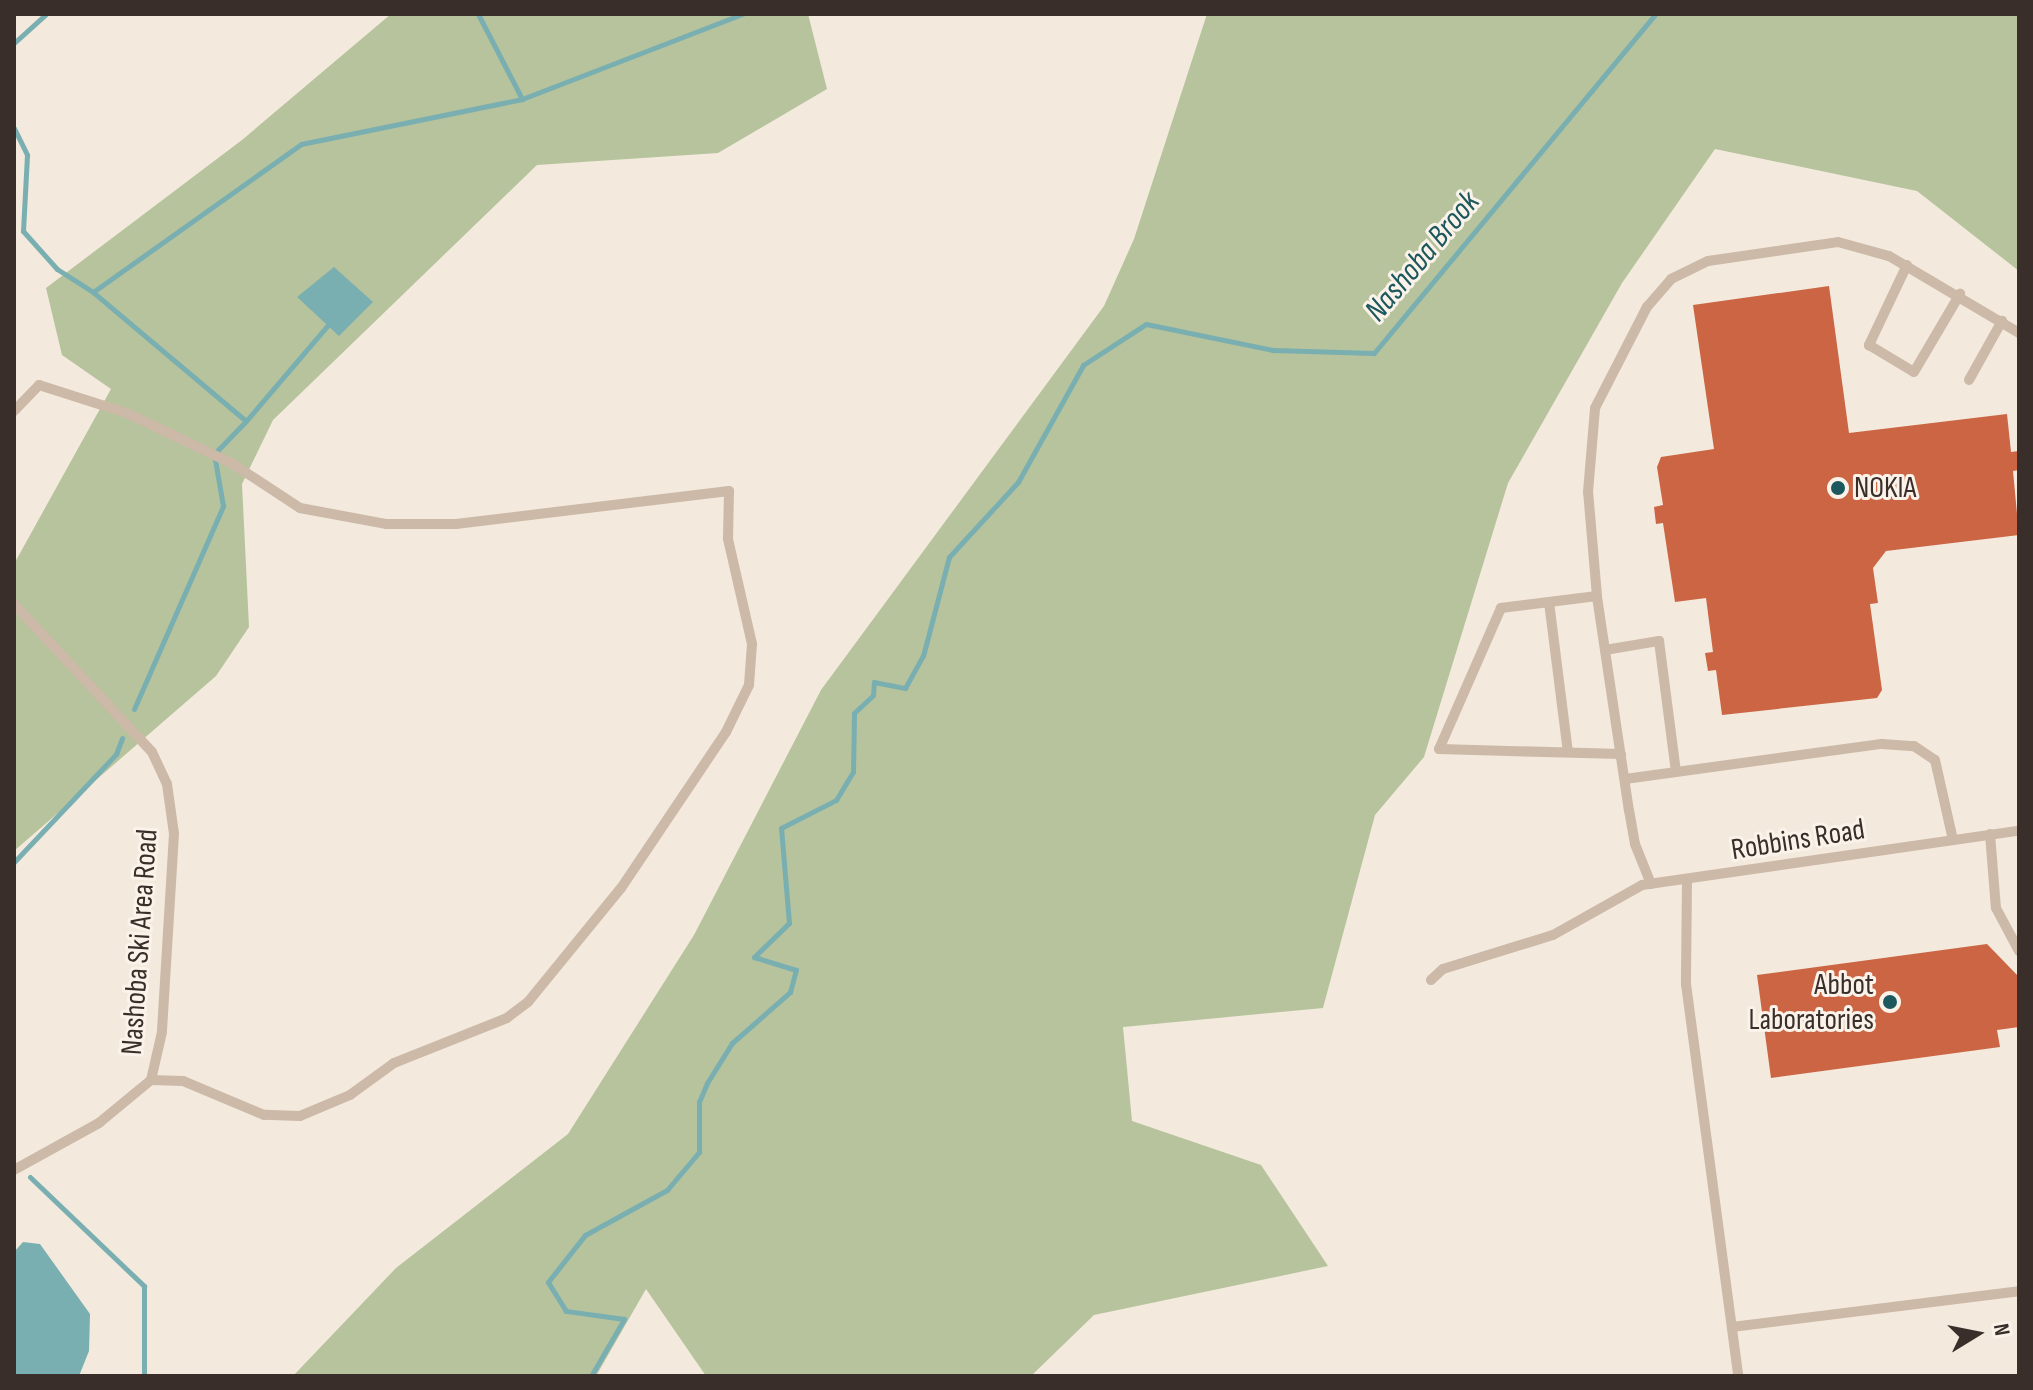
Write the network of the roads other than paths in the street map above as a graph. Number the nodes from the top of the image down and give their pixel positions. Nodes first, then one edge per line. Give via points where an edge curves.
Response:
1 (1907, 265) junction
2 (1960, 294) junction
3 (2002, 321) junction
4 (2019, 333) edge
5 (1969, 380) dead end
6 (14, 411) edge
7 (1597, 596) junction
8 (1549, 602) junction
9 (14, 604) edge
10 (1605, 650) junction
11 (1568, 752) junction
12 (1621, 754) junction
13 (1676, 772) junction
14 (1625, 779) junction
15 (2019, 831) edge
16 (1990, 834) junction
17 (1953, 840) junction
18 (1687, 881) junction
19 (1651, 884) junction
20 (2019, 951) edge
21 (1431, 980) dead end
22 (151, 1080) junction
23 (14, 1170) edge
24 (2019, 1291) edge
25 (1732, 1327) junction
26 (1738, 1376) edge

1 - 2 lane
1 - 2 lane via 1869,345 1914,372
1 - 7 lane via 1838,242 1708,261 1671,279 1647,307 1603,383 1589,429 1588,492
2 - 3 lane
3 - 4 lane
3 - 5 lane
6 - 22 lane via 39,385 139,419 233,464 300,508 386,524 456,524 729,491 728,539 752,644 749,685 726,732 638,864 528,1002 507,1018 394,1063 350,1095 300,1116 264,1115 183,1081
7 - 8 lane
7 - 10 lane
8 - 11 lane
8 - 11 lane via 1501,608 1439,749
9 - 22 lane, Nashoba Ski Area Road via 152,752 167,784 174,834 162,1032
10 - 12 lane
10 - 13 lane via 1659,641
11 - 12 lane
12 - 14 lane
13 - 14 lane
13 - 17 lane via 1882,744 1914,746 1935,760
14 - 19 lane via 1635,844
15 - 16 lane, Robbins Road
16 - 17 lane, Robbins Road
16 - 20 lane via 1996,908
17 - 18 lane, Robbins Road
18 - 19 lane, Robbins Road
18 - 25 lane via 1686,984
19 - 21 lane, Robbins Road via 1589,911 1553,935 1443,969
22 - 23 lane, Nashoba Ski Area Road via 99,1123
24 - 25 lane
25 - 26 lane

